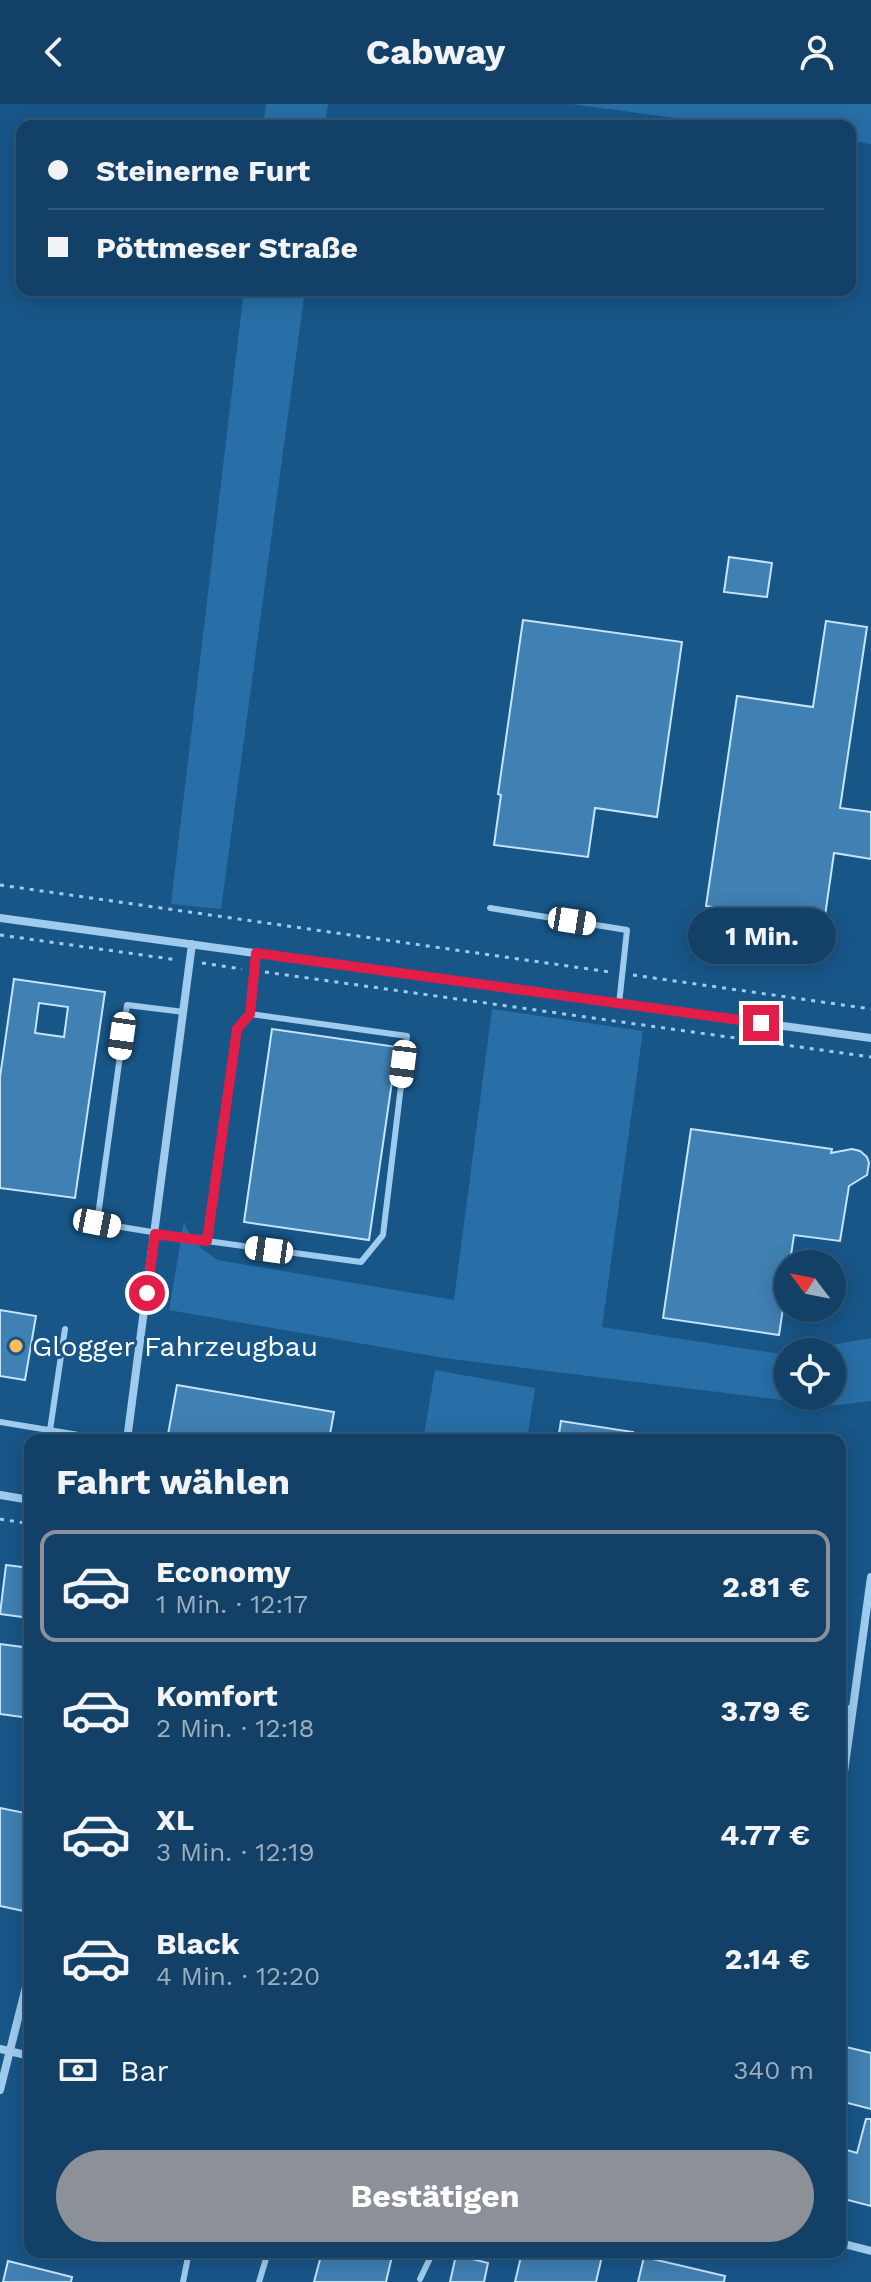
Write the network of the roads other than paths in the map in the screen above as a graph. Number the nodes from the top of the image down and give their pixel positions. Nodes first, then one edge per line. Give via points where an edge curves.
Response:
1 (490, 908) dead end
2 (0, 918) edge
3 (192, 944) junction
4 (256, 953) junction
5 (619, 1004) junction
6 (184, 1012) junction
7 (250, 1014) junction
8 (871, 1038) edge
9 (155, 1234) junction
10 (207, 1241) junction
11 (65, 1329) dead end
12 (0, 1422) edge
13 (50, 1430) junction
14 (74, 1434) edge
15 (128, 1434) edge
16 (0, 1495) edge
17 (24, 1499) edge
18 (871, 1577) edge
19 (846, 1709) edge
20 (852, 1710) junction
21 (846, 1756) edge
22 (24, 1990) edge
23 (5, 2050) edge
24 (0, 2090) edge
25 (846, 2245) edge
26 (871, 2251) edge
27 (188, 2258) edge
28 (266, 2258) edge
29 (430, 2258) edge
30 (420, 2279) dead end
31 (183, 2282) edge
32 (259, 2282) edge

1 - 5 lane via 627,930
2 - 3 street
3 - 4 street
3 - 6 street
4 - 5 street
4 - 7 lane
5 - 8 street
6 - 9 street
6 - 9 lane via 127,1005 97,1223
7 - 10 lane via 237,1029
7 - 10 lane via 407,1036 383,1235 361,1262
9 - 10 lane
9 - 15 street
11 - 13 lane
12 - 13 lane
13 - 14 lane
16 - 17 street
18 - 20 street
19 - 20 street
20 - 21 street
22 - 23 street
23 - 24 street
25 - 26 street
27 - 31 lane
28 - 32 lane
29 - 30 lane

